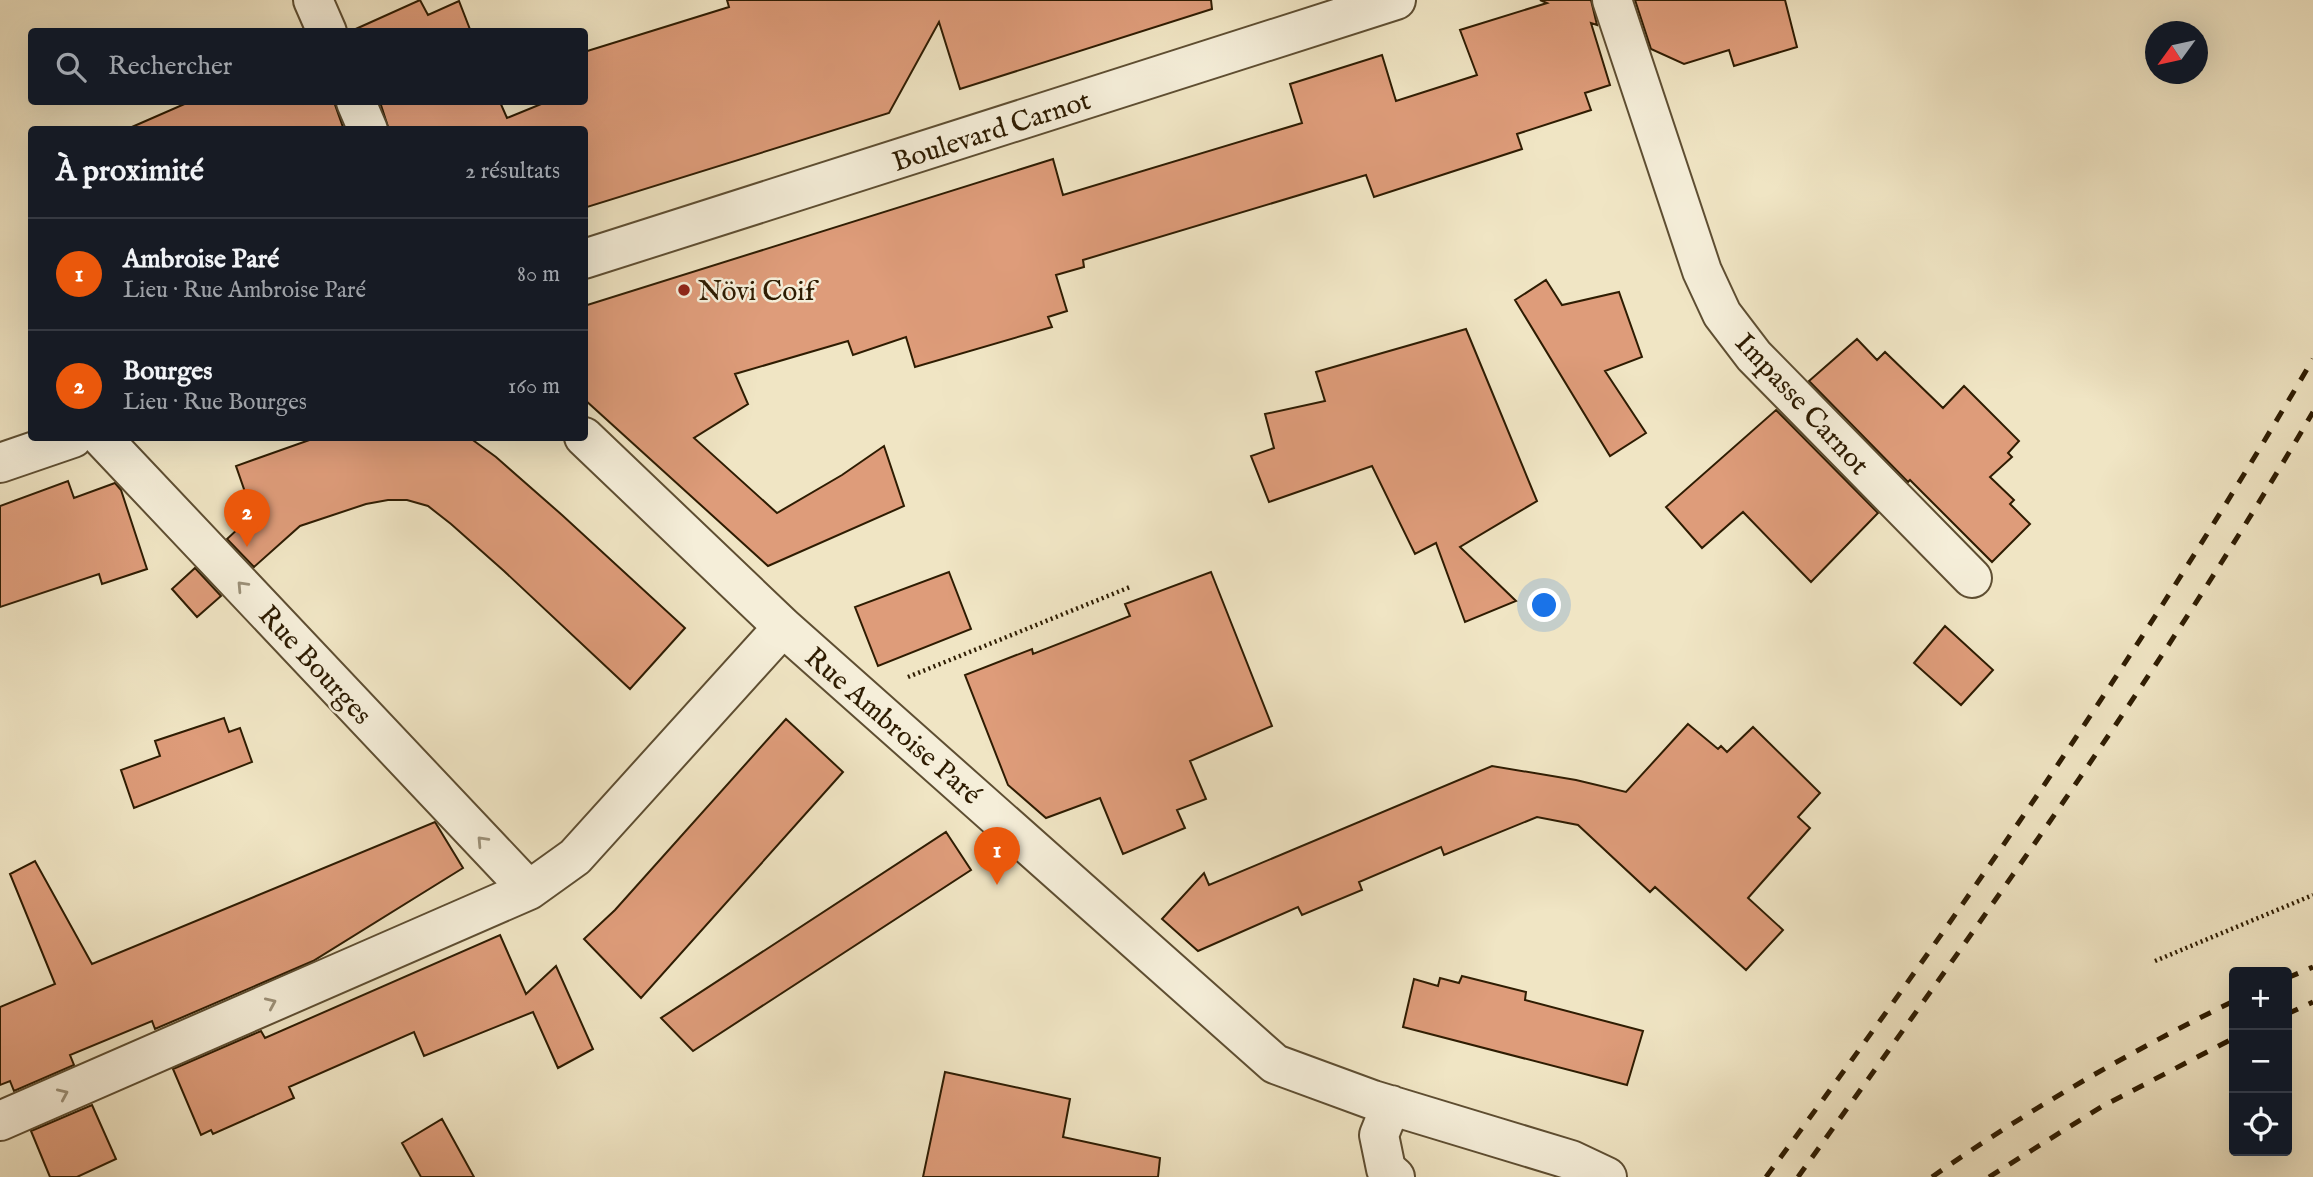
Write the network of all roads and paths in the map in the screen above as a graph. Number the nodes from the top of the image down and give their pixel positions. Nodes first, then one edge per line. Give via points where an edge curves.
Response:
1 (313, 0) edge
2 (1396, 0) edge
3 (1612, 0) edge
4 (325, 28) edge
5 (357, 105) edge
6 (366, 126) edge
7 (588, 258) edge
8 (63, 441) edge
9 (105, 441) edge
10 (588, 441) edge
11 (0, 463) edge
12 (1972, 578) dead end
13 (1130, 587) dead end
14 (783, 626) junction
15 (862, 696) junction
16 (529, 890) junction
17 (2313, 895) edge
18 (2155, 961) dead end
19 (1391, 1105) junction
20 (0, 1121) edge
21 (1395, 1177) edge
22 (1607, 1177) edge

1 - 4 street
2 - 7 street, Boulevard Carnot
3 - 12 street, Impasse Carnot via 1702,271 1722,314 1754,356
5 - 6 street
8 - 11 street
16 -> 9 street, Rue Bourges
10 - 14 street, Rue Ambroise Paré
13 - 15 path
14 - 15 street, Rue Ambroise Paré
14 - 16 street via 575,858
15 - 19 street, Rue Ambroise Paré via 1275,1064
20 -> 16 street
17 - 18 path
19 - 21 street via 1379,1135 1386,1169
19 - 22 street, Rue Ambroise Paré via 1571,1160

